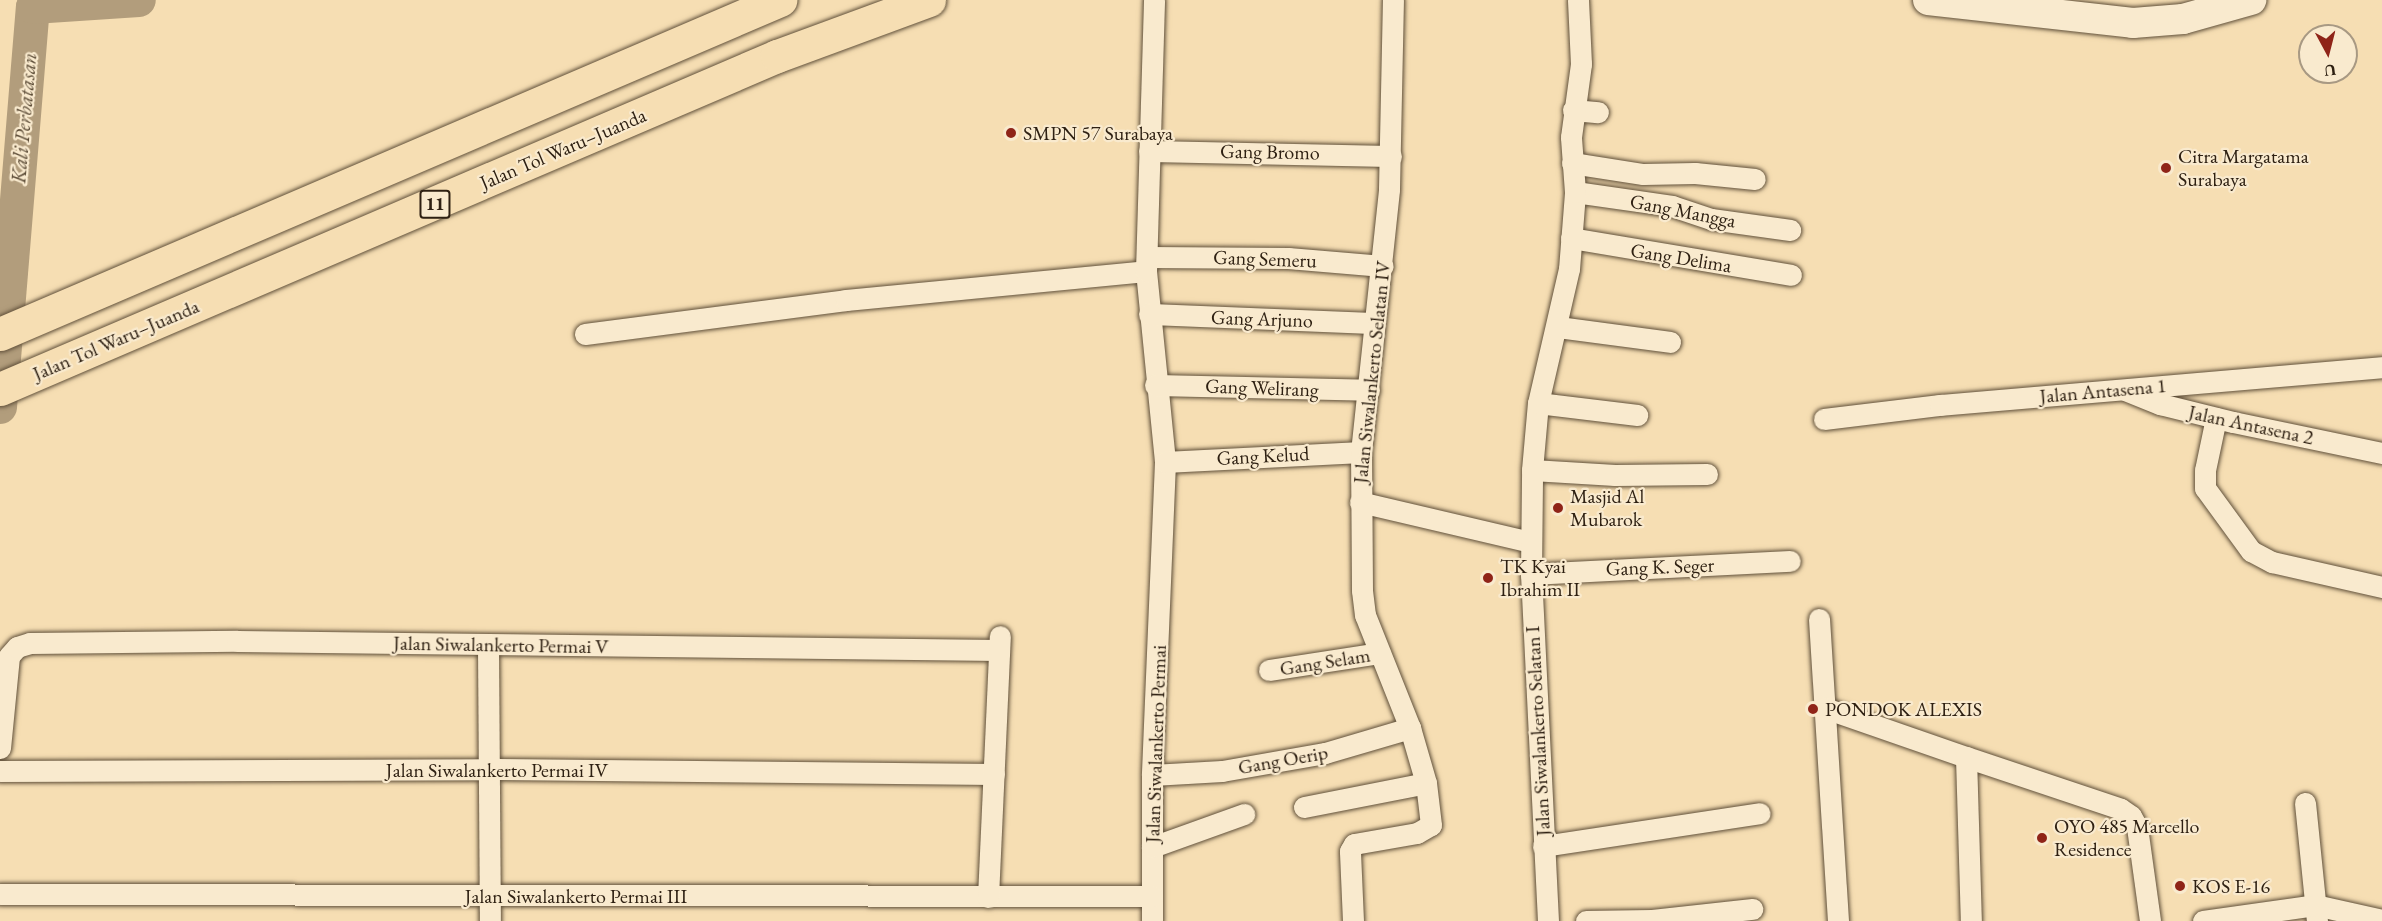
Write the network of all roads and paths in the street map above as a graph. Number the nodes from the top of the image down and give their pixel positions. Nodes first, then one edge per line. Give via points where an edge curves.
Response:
1 (780, 0) edge
2 (928, 0) edge
3 (1154, 0) edge
4 (1393, 0) edge
5 (1578, 0) edge
6 (1928, 0) edge
7 (2251, 0) edge
8 (1573, 110) junction
9 (1598, 112) dead end
10 (1149, 151) junction
11 (1390, 156) junction
12 (1572, 163) junction
13 (1755, 179) dead end
14 (1575, 192) junction
15 (1790, 230) dead end
16 (1571, 238) junction
17 (1147, 264) junction
18 (1383, 266) junction
19 (1791, 275) dead end
20 (1149, 314) junction
21 (1374, 323) junction
22 (1558, 327) junction
23 (0, 334) edge
24 (585, 334) dead end
25 (1670, 342) dead end
26 (2382, 367) edge
27 (1155, 385) junction
28 (0, 388) edge
29 (2121, 389) junction
30 (1369, 390) junction
31 (1538, 403) junction
32 (1637, 415) dead end
33 (2216, 418) junction
34 (1824, 419) dead end
35 (1361, 452) junction
36 (2382, 453) edge
37 (1165, 462) junction
38 (1532, 470) junction
39 (1707, 474) dead end
40 (1360, 502) junction
41 (1530, 542) junction
42 (1790, 561) dead end
43 (1531, 574) junction
44 (2382, 587) edge
45 (1819, 618) dead end
46 (488, 646) junction
47 (1380, 653) junction
48 (1269, 670) dead end
49 (1825, 708) junction
50 (1410, 728) junction
51 (0, 748) edge
52 (1966, 757) junction
53 (491, 769) junction
54 (0, 771) edge
55 (994, 774) junction
56 (1152, 775) junction
57 (1426, 783) junction
58 (2306, 803) dead end
59 (1304, 807) dead end
60 (1760, 813) dead end
61 (1245, 814) dead end
62 (1544, 846) junction
63 (1152, 847) junction
64 (0, 894) edge
65 (491, 896) junction
66 (1152, 896) junction
67 (988, 897) junction
68 (1752, 909) dead end
69 (2316, 913) edge
70 (2382, 920) edge
71 (490, 921) edge
72 (1152, 921) edge
73 (1353, 921) edge
74 (1548, 921) edge
75 (1586, 921) edge
76 (1838, 921) edge
77 (1971, 921) edge
78 (2150, 921) edge
79 (2203, 921) edge

1 - 23 highway
2 - 28 highway, Jalan Tol Waru–Juanda / 11 via 777,56
3 - 10 street, Jalan Siwalankerto Permai
4 - 11 street, Jalan Siwalankerto Selatan IV
5 - 8 street, Jalan Siwalankerto Selatan I via 1581,64
6 - 7 main road via 2133,23 2183,19
8 - 9 street
8 - 12 street, Jalan Siwalankerto Selatan I
10 - 11 street, Gang Bromo
10 - 17 street, Jalan Siwalankerto Permai
11 - 18 street, Jalan Siwalankerto Selatan IV
12 - 13 street via 1643,174
12 - 14 street, Jalan Siwalankerto Selatan I
14 - 15 street, Gang Mangga via 1672,206 1711,219
14 - 16 street, Jalan Siwalankerto Selatan I
16 - 19 street, Gang Delima
16 - 22 street, Jalan Siwalankerto Selatan I
17 - 18 street, Gang Semeru via 1288,258
17 - 20 street, Jalan Siwalankerto Permai
17 - 24 street, Gang Semeru
18 - 21 street, Jalan Siwalankerto Selatan IV
20 - 21 street, Gang Arjuno
20 - 27 street, Jalan Siwalankerto Permai
21 - 30 street, Jalan Siwalankerto Selatan IV
22 - 25 street
22 - 31 street, Jalan Siwalankerto Selatan I
26 - 29 street, Jalan Antasena 1
27 - 30 street, Gang Welirang
27 - 37 street, Jalan Siwalankerto Permai
29 - 33 street, Jalan Antasena 2
29 - 34 street, Jalan Antasena 1
30 - 35 street, Jalan Siwalankerto Selatan IV
31 - 32 street
31 - 38 street, Jalan Siwalankerto Selatan I
33 - 36 street, Jalan Antasena 2
33 - 44 street via 2205,488 2251,551 2272,562
35 - 37 street, Gang Kelud
35 - 40 street, Jalan Siwalankerto Selatan IV
37 - 56 street, Jalan Siwalankerto Permai
38 - 39 street via 1615,475
38 - 41 street, Jalan Siwalankerto Selatan I
40 - 41 street
40 - 47 street, Jalan Siwalankerto Selatan IV via 1365,615
41 - 43 street, Jalan Siwalankerto Selatan I
42 - 43 street, Gang K. Seger
43 - 62 street, Jalan Siwalankerto Selatan I
45 - 49 street
46 - 51 street, Jalan Siwalankerto Permai V via 237,641 30,643 17,646 9,656
46 - 53 street
46 - 55 street, Jalan Siwalankerto Permai V via 999,643
47 - 48 street, Gang Selam
47 - 50 street, Jalan Siwalankerto Selatan IV
49 - 52 street
49 - 76 street
50 - 56 street, Gang Oerip via 1325,753 1222,771
50 - 57 street, Jalan Siwalankerto Selatan IV
52 - 77 street
52 - 78 street via 2121,809 2131,816 2138,827
53 - 54 street, Jalan Siwalankerto Permai IV
53 - 55 street, Jalan Siwalankerto Permai IV
53 - 65 street
55 - 67 street
56 - 63 street, Jalan Siwalankerto Permai
57 - 59 street
57 - 73 street, Jalan Siwalankerto Selatan IV via 1429,830 1354,844 1350,851
58 - 69 street
60 - 62 street
61 - 63 street
62 - 74 street, Jalan Siwalankerto Selatan I
63 - 66 street, Jalan Siwalankerto Permai
64 - 65 street, Jalan Siwalankerto Permai III
65 - 67 street, Jalan Siwalankerto Permai III
65 - 71 street
66 - 67 street, Jalan Siwalankerto Permai III
66 - 72 street, Jalan Siwalankerto Permai
68 - 75 street via 1652,920
69 - 70 street
69 - 79 street

